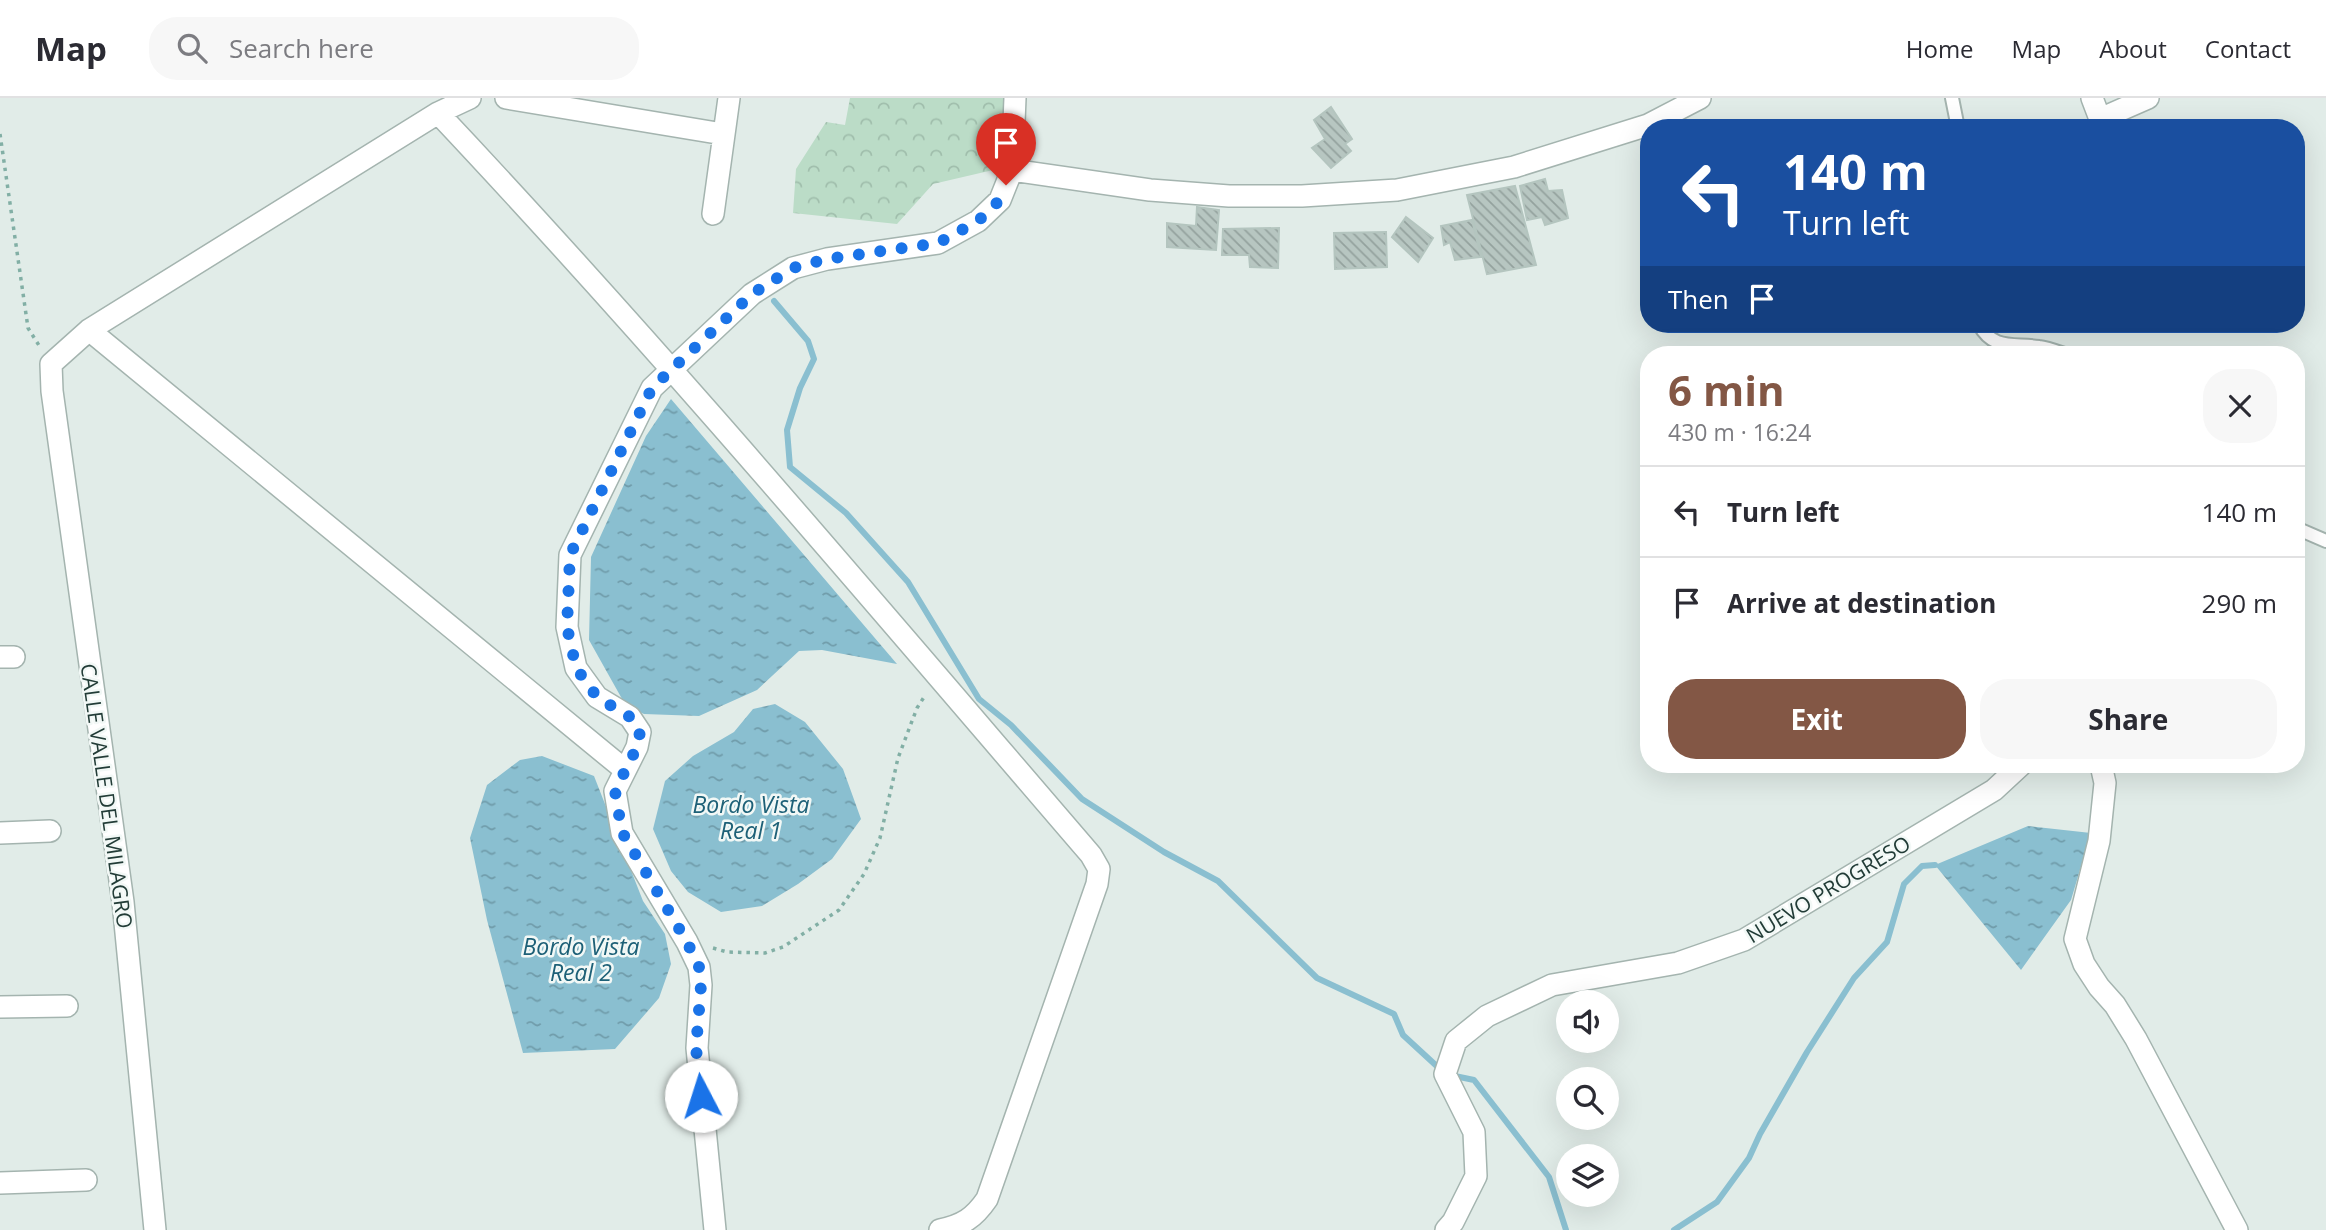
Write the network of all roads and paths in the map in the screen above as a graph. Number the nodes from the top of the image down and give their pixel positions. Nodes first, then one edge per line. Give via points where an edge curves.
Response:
1 (470, 98) edge
2 (506, 98) edge
3 (729, 98) edge
4 (1015, 98) edge
5 (1700, 98) edge
6 (1952, 98) edge
7 (2092, 98) edge
8 (2148, 98) edge
9 (625, 108) edge
10 (438, 113) junction
11 (1660, 119) edge
12 (1956, 119) edge
13 (1640, 128) edge
14 (0, 134) edge
15 (723, 134) junction
16 (1012, 170) junction
17 (713, 214) dead end
18 (89, 330) junction
19 (1984, 333) edge
20 (2028, 346) edge
21 (51, 364) junction
22 (672, 369) junction
23 (2305, 532) edge
24 (2326, 541) edge
25 (927, 694) dead end
26 (625, 770) junction
27 (2012, 773) edge
28 (2103, 773) edge
29 (50, 831) dead end
30 (0, 833) edge
31 (687, 942) junction
32 (67, 1006) dead end
33 (0, 1007) edge
34 (86, 1180) dead end
35 (0, 1183) edge
36 (155, 1230) edge
37 (715, 1230) edge
38 (940, 1230) edge
39 (1446, 1230) edge
40 (2237, 1230) edge

1 - 10 street
2 - 9 street
3 - 15 street
4 - 16 street
5 - 11 street
6 - 12 lane
7 - 8 street via 2100,119
9 - 15 street
10 - 18 street
10 - 22 street
13 - 16 street via 1514,167 1396,190 1229,195 1150,190
14 - 21 path via 28,328
15 - 17 street
16 - 22 street via 1000,200 978,221 938,243 793,268 752,294
18 - 21 street
18 - 26 street
19 - 20 lane via 1998,343
21 - 36 street, CALLE VALLE DEL MILAGRO via 123,902
22 - 26 street via 652,388 570,555 567,627 576,668 597,697 630,717 640,732
22 - 38 street via 1099,869 988,1199 974,1217
23 - 24 lane
25 - 31 path via 898,758 880,838 864,874 839,910 783,947 765,953 727,952
26 - 31 street via 615,791 622,832
27 - 39 street, NUEVO PROGRESO via 1994,790 1744,940 1678,963 1552,985 1488,1016 1456,1041 1445,1074 1474,1132 1476,1175
28 - 40 street via 2099,841 2076,939 2084,964 2136,1040
29 - 30 street
31 - 37 street via 699,967 701,985 696,1048
32 - 33 street
34 - 35 street

